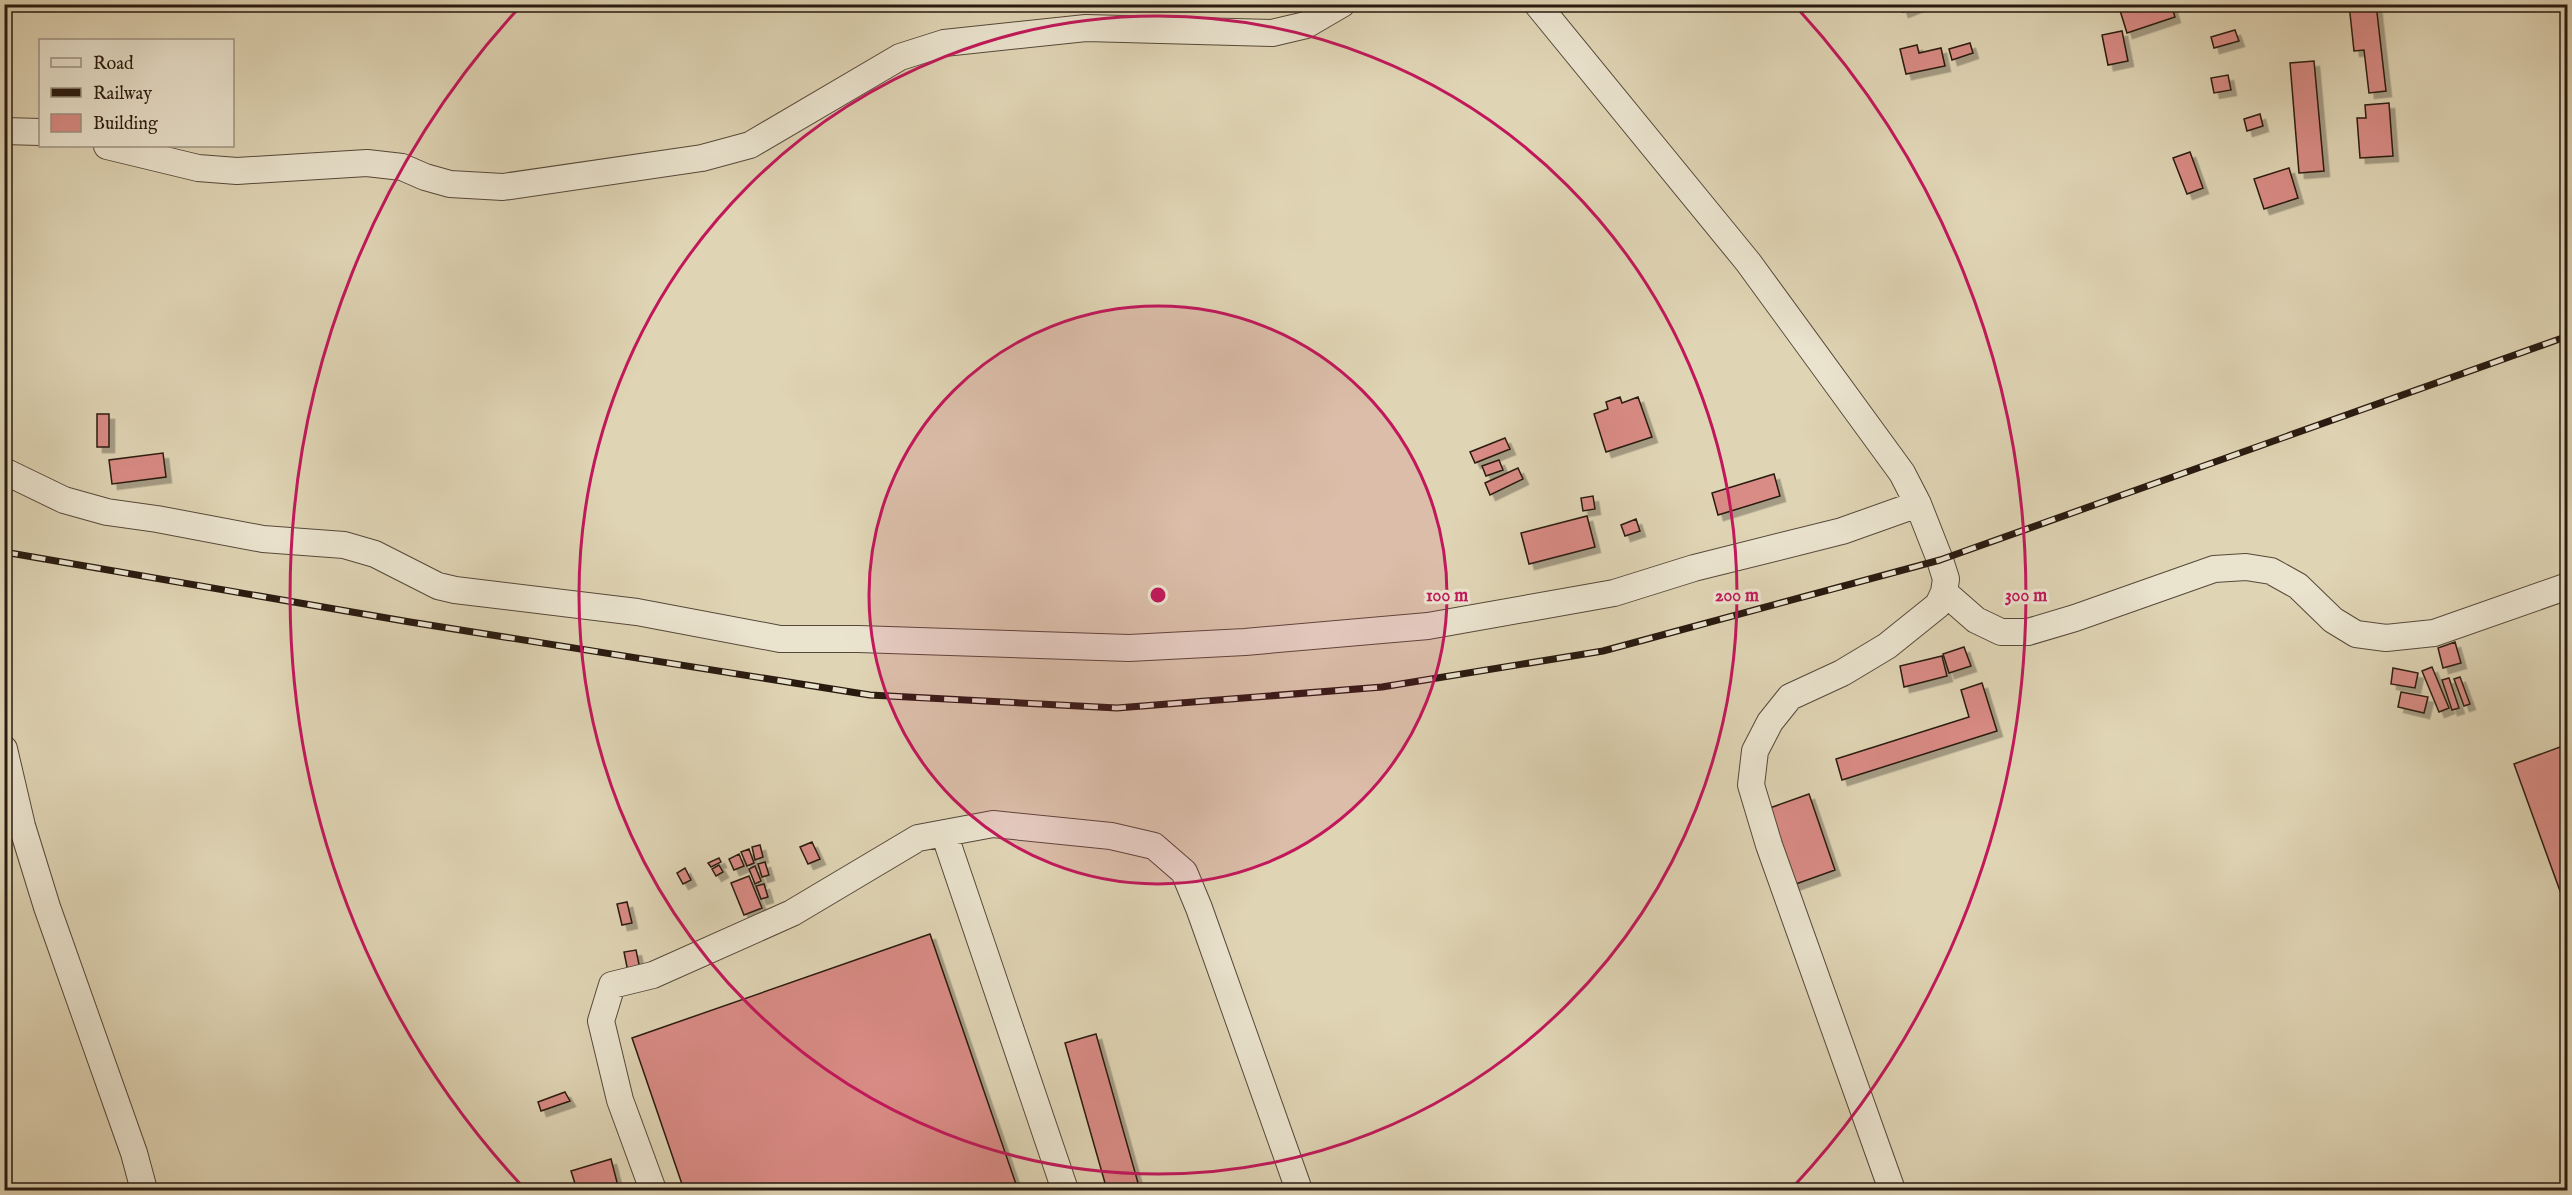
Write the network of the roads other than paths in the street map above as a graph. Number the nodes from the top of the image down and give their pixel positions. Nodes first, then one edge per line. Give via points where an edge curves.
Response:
1 (1342, 4) edge
2 (1537, 4) edge
3 (4, 131) edge
4 (39, 132) edge
5 (111, 147) edge
6 (4, 471) edge
7 (1918, 504) junction
8 (2568, 586) edge
9 (1944, 592) junction
10 (4, 749) edge
11 (944, 833) junction
12 (144, 1191) edge
13 (653, 1191) edge
14 (1065, 1191) edge
15 (1299, 1191) edge
16 (1892, 1191) edge

1 - 5 street via 1306,25 1272,33 1086,28 944,43 900,57 750,145 702,159 502,187 450,184 402,167 367,164 237,171 198,168
2 - 7 street via 1748,262 1902,473
3 - 4 street
6 - 7 street via 64,500 107,512 263,539 344,545 375,554 438,586 456,590 637,612 780,639 1107,648 1245,642 1428,626 1496,615 1614,593 1694,568 1842,531
7 - 9 street via 1941,560 1946,579
8 - 9 street via 2434,633 2386,638 2356,634 2333,620 2298,586 2271,572 2246,567 2214,569 2028,632 2001,632 1976,620
9 - 16 street via 1938,605 1887,646 1790,697 1770,722 1755,751 1751,784 1768,844
10 - 12 street via 47,907
11 - 13 street via 918,838 792,913 653,975 612,985 602,1021 620,1100
11 - 14 street
11 - 15 street via 993,824 1111,836 1154,846 1184,872

